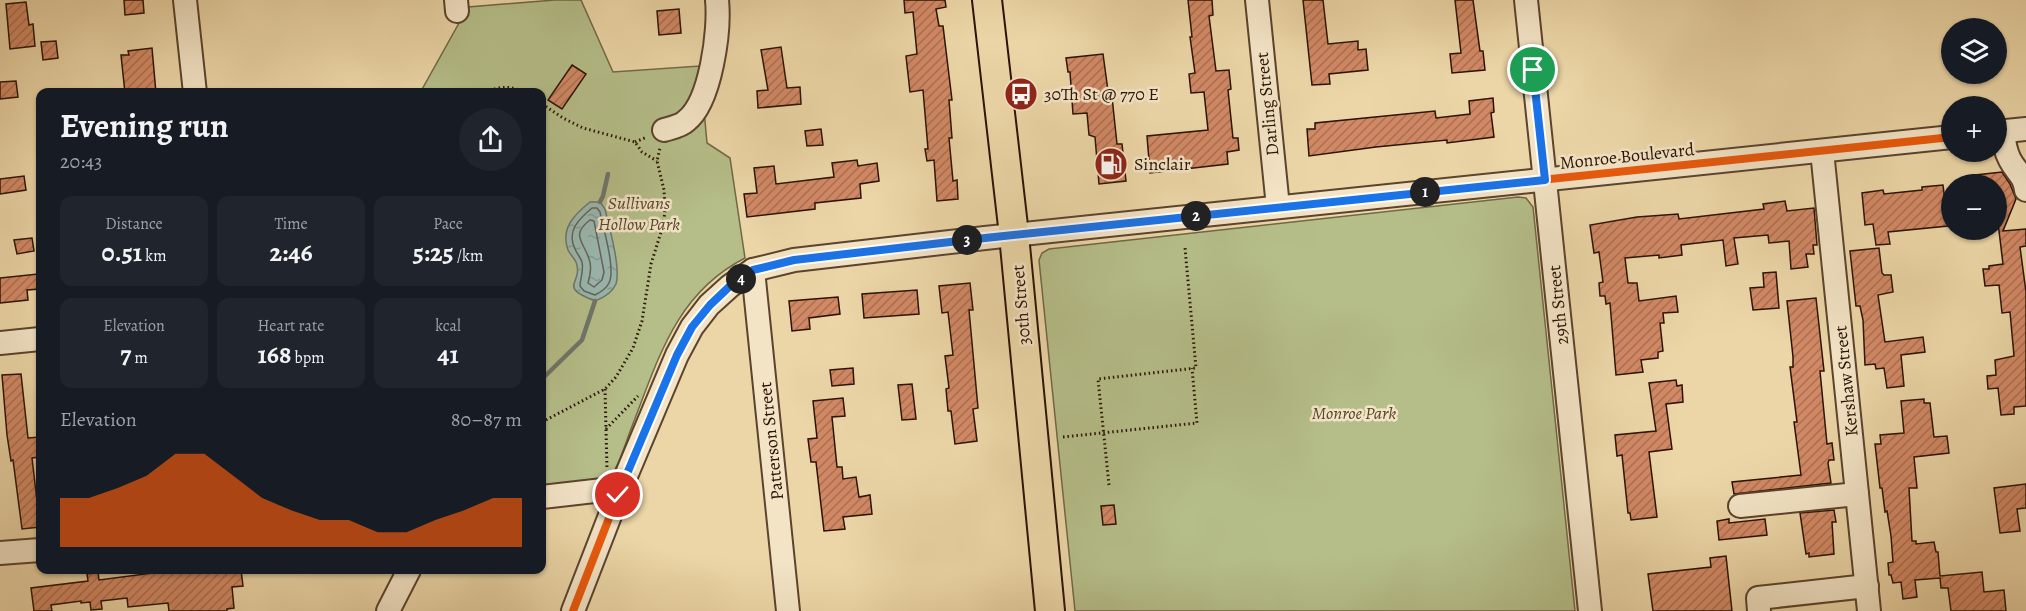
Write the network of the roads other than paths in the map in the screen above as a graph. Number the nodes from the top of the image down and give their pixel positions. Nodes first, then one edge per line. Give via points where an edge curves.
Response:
1 (185, 0) edge
2 (717, 0) edge
3 (987, 0) edge
4 (1257, 0) edge
5 (1526, 0) edge
6 (194, 88) edge
7 (2026, 129) edge
8 (664, 130) road end
9 (2007, 131) edge
10 (1941, 138) edge
11 (1822, 151) junction
12 (2007, 153) edge
13 (1545, 180) junction
14 (2026, 190) edge
15 (1278, 207) junction
16 (1014, 235) junction
17 (753, 270) junction
18 (36, 339) edge
19 (0, 343) edge
20 (1857, 494) junction
21 (618, 495) junction
22 (546, 497) edge
23 (1740, 506) dead end
24 (36, 550) edge
25 (0, 553) edge
26 (408, 574) edge
27 (1867, 586) junction
28 (388, 611) edge
29 (573, 611) edge
30 (788, 611) edge
31 (1050, 611) edge
32 (1590, 611) edge
33 (1759, 611) edge
34 (1869, 611) edge

1 - 6 street
2 - 8 street via 715,40 703,98 685,122
3 - 16 main road, 30th Street
4 - 15 street, Darling Street
5 - 13 street, 29th Street
7 - 9 street
10 - 11 street, Monroe Boulevard
11 - 13 street, Monroe Boulevard
11 - 20 street, Kershaw Street
12 - 14 street via 2025,179
13 - 15 street, Monroe Boulevard
13 - 32 street, 29th Street
15 - 16 street, Monroe Boulevard
16 - 17 street, Monroe Boulevard via 794,260
16 - 31 main road, 30th Street
17 - 21 street, Monroe Boulevard via 730,286 692,327
17 - 30 street, Patterson Street
18 - 19 street
20 - 23 street
20 - 27 street, Kershaw Street
21 - 22 street via 603,490
21 - 29 street, Monroe Boulevard
24 - 25 street
26 - 28 street
27 - 33 street via 1758,598
27 - 34 street, Kershaw Street

